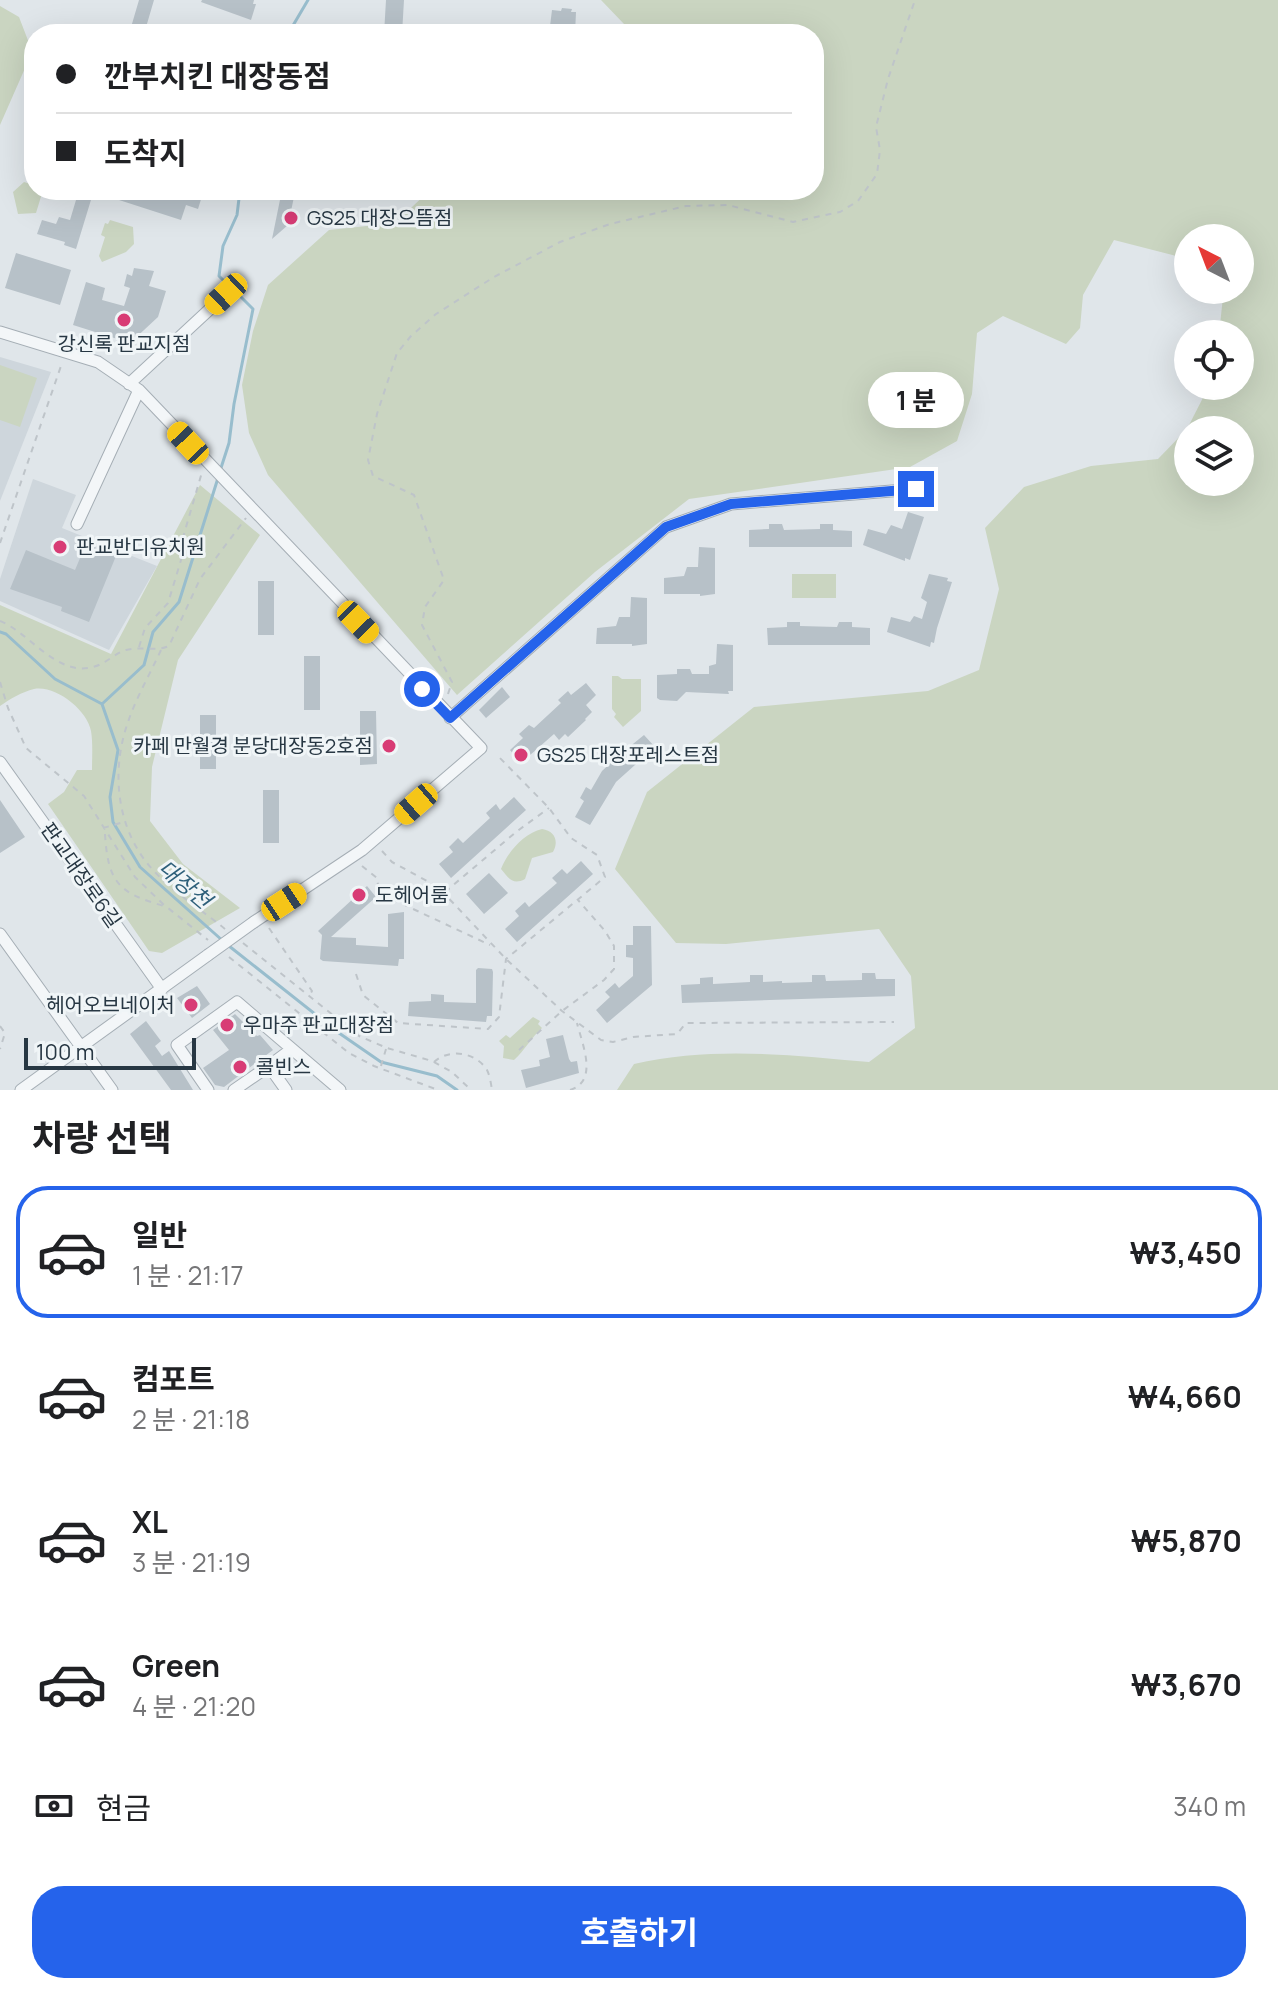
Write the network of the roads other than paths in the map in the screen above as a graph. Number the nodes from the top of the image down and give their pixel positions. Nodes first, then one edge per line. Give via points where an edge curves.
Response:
1 (238, 283) dead end
2 (0, 332) edge
3 (134, 387) junction
4 (916, 489) dead end
5 (77, 524) dead end
6 (446, 714) junction
7 (0, 762) edge
8 (0, 934) edge
9 (162, 989) junction
10 (79, 1047) junction
11 (292, 1049) junction
12 (269, 1066) junction
13 (21, 1090) edge
14 (112, 1090) edge
15 (208, 1090) edge
16 (234, 1090) edge
17 (286, 1090) edge
18 (340, 1090) edge

1 - 3 street
2 - 3 street via 98,362
3 - 5 street
3 - 6 street
4 - 6 street via 731,504 666,527
6 - 9 street, bridge via 481,748 351,858
7 - 9 street, 판교대장로6길
8 - 10 street
9 - 10 street
10 - 13 street
10 - 14 street
11 - 12 street
11 - 15 street via 237,1002 177,1045
11 - 18 street
12 - 16 street
12 - 17 street

